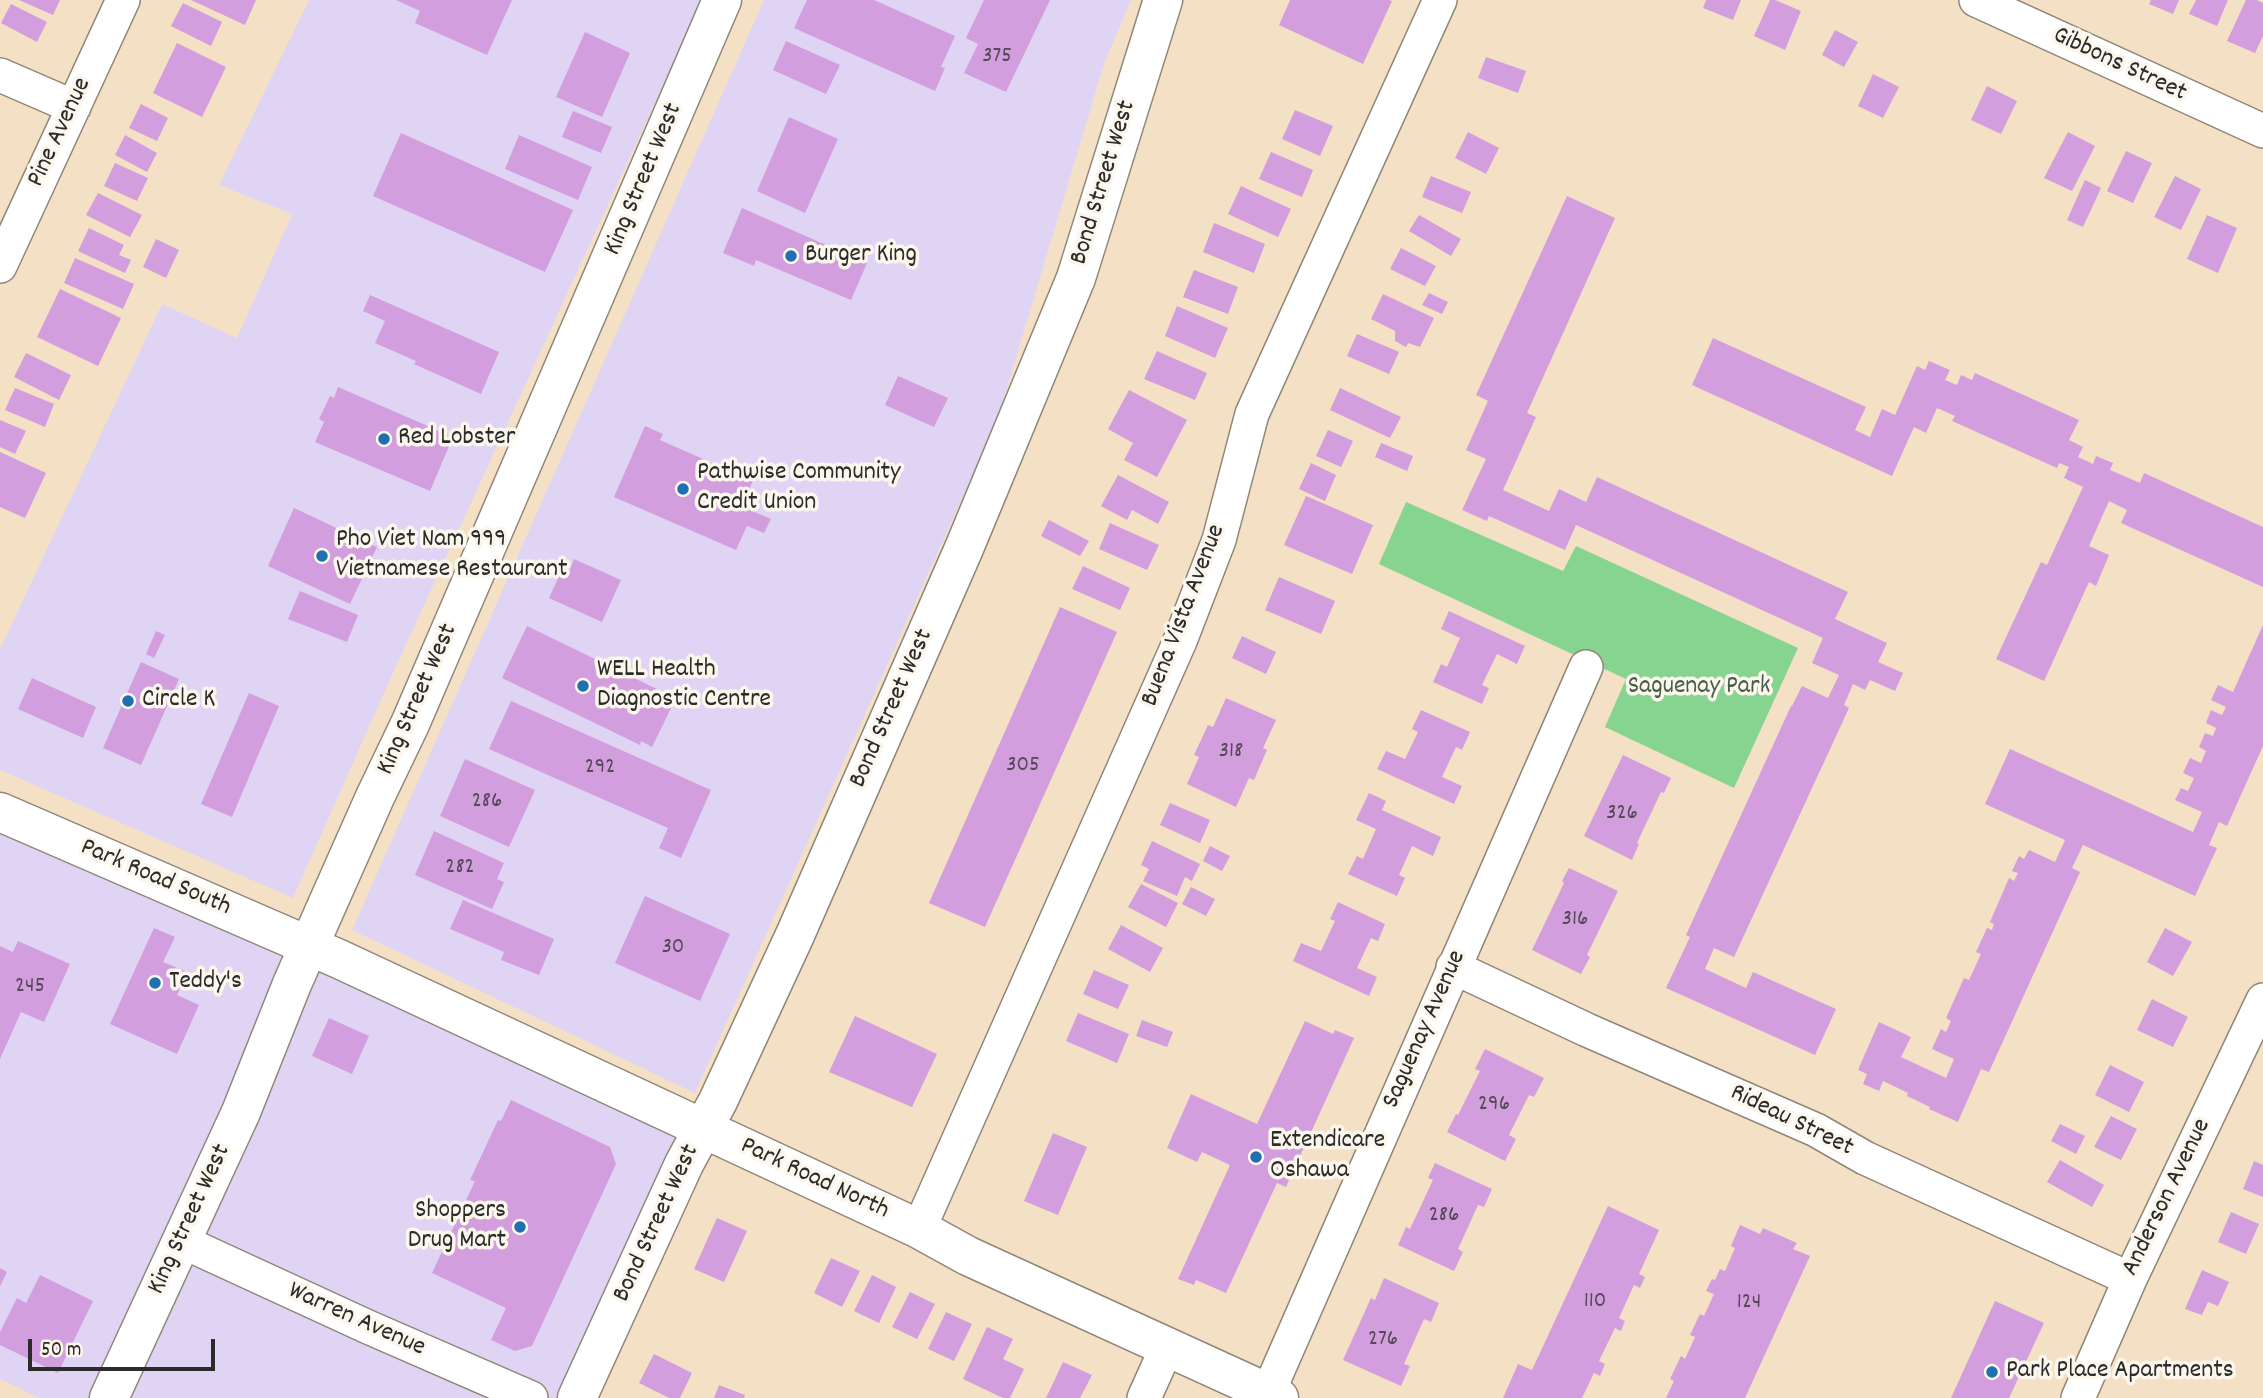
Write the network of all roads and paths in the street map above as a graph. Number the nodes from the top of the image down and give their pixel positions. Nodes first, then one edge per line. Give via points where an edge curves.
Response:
1 (123, 0) edge
2 (722, 0) edge
3 (1163, 0) edge
4 (1440, 0) edge
5 (1976, 0) edge
6 (0, 75) edge
7 (74, 107) junction
8 (2263, 131) edge
9 (0, 266) edge
10 (1586, 667) dead end
11 (0, 813) edge
12 (309, 947) junction
13 (1453, 967) junction
14 (2263, 1000) edge
15 (703, 1128) junction
16 (919, 1229) junction
17 (181, 1241) junction
18 (2130, 1279) junction
19 (1167, 1347) junction
20 (1274, 1396) edge
21 (109, 1398) edge
22 (531, 1398) edge
23 (576, 1398) edge
24 (1144, 1398) edge
25 (2078, 1398) edge

1 - 7 street, Pine Avenue
2 - 12 main road, King Street West
3 - 15 main road, Bond Street West via 1076,278 795,935
4 - 16 street, Buena Vista Avenue via 1252,414 1219,540 1180,641
5 - 8 street, Gibbons Street
6 - 7 street
7 - 9 street, Pine Avenue
10 - 13 street, Saguenay Avenue
11 - 12 main road, Park Road South
12 - 15 main road, Park Road North
12 - 17 main road, King Street West via 241,1112
13 - 18 street, Rideau Street via 1816,1130 1865,1158
13 - 20 street, Saguenay Avenue
14 - 18 street, Anderson Avenue
15 - 16 main road, Park Road North
15 - 23 main road, Bond Street West
16 - 19 main road, Park Road North
17 - 21 main road, King Street West
17 - 22 street, Warren Avenue
18 - 25 street, Anderson Avenue
19 - 20 main road, Park Road North
19 - 24 street

